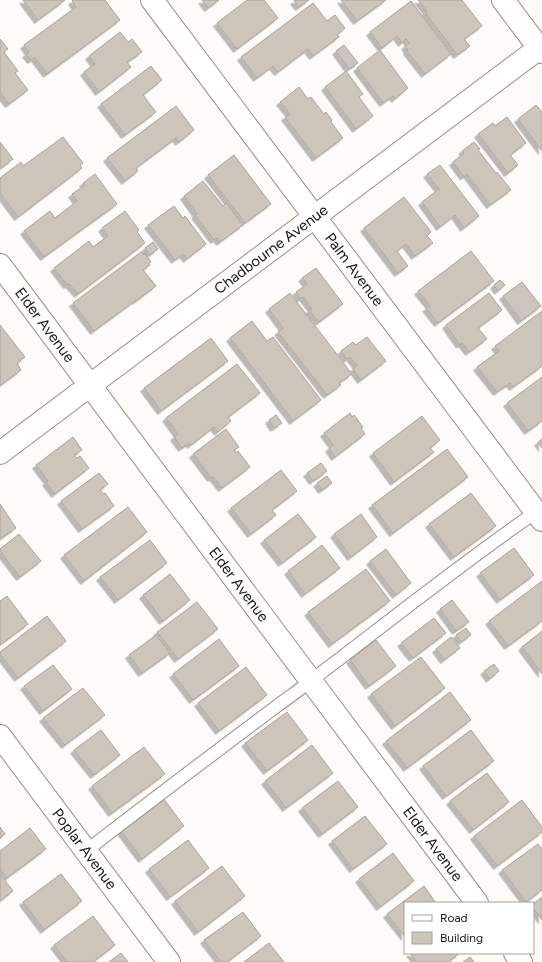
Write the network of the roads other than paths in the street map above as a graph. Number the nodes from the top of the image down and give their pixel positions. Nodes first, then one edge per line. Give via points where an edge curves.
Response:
1 (152, 0) edge
2 (503, 0) edge
3 (541, 49) edge
4 (314, 217) junction
5 (0, 266) edge
6 (90, 386) junction
7 (0, 453) edge
8 (539, 516) edge
9 (311, 681) junction
10 (0, 736) edge
11 (86, 851) junction
12 (476, 902) edge
13 (169, 962) edge

1 - 4 street, Palm Avenue
2 - 3 street
3 - 4 street, Chadbourne Avenue
4 - 6 street, Chadbourne Avenue
4 - 8 street, Palm Avenue
5 - 6 street, Elder Avenue
6 - 7 street, Chadbourne Avenue
6 - 9 street, Elder Avenue
8 - 9 lane via 507,532
9 - 11 lane
9 - 12 street, Elder Avenue
10 - 11 street, Poplar Avenue
11 - 13 street, Poplar Avenue

